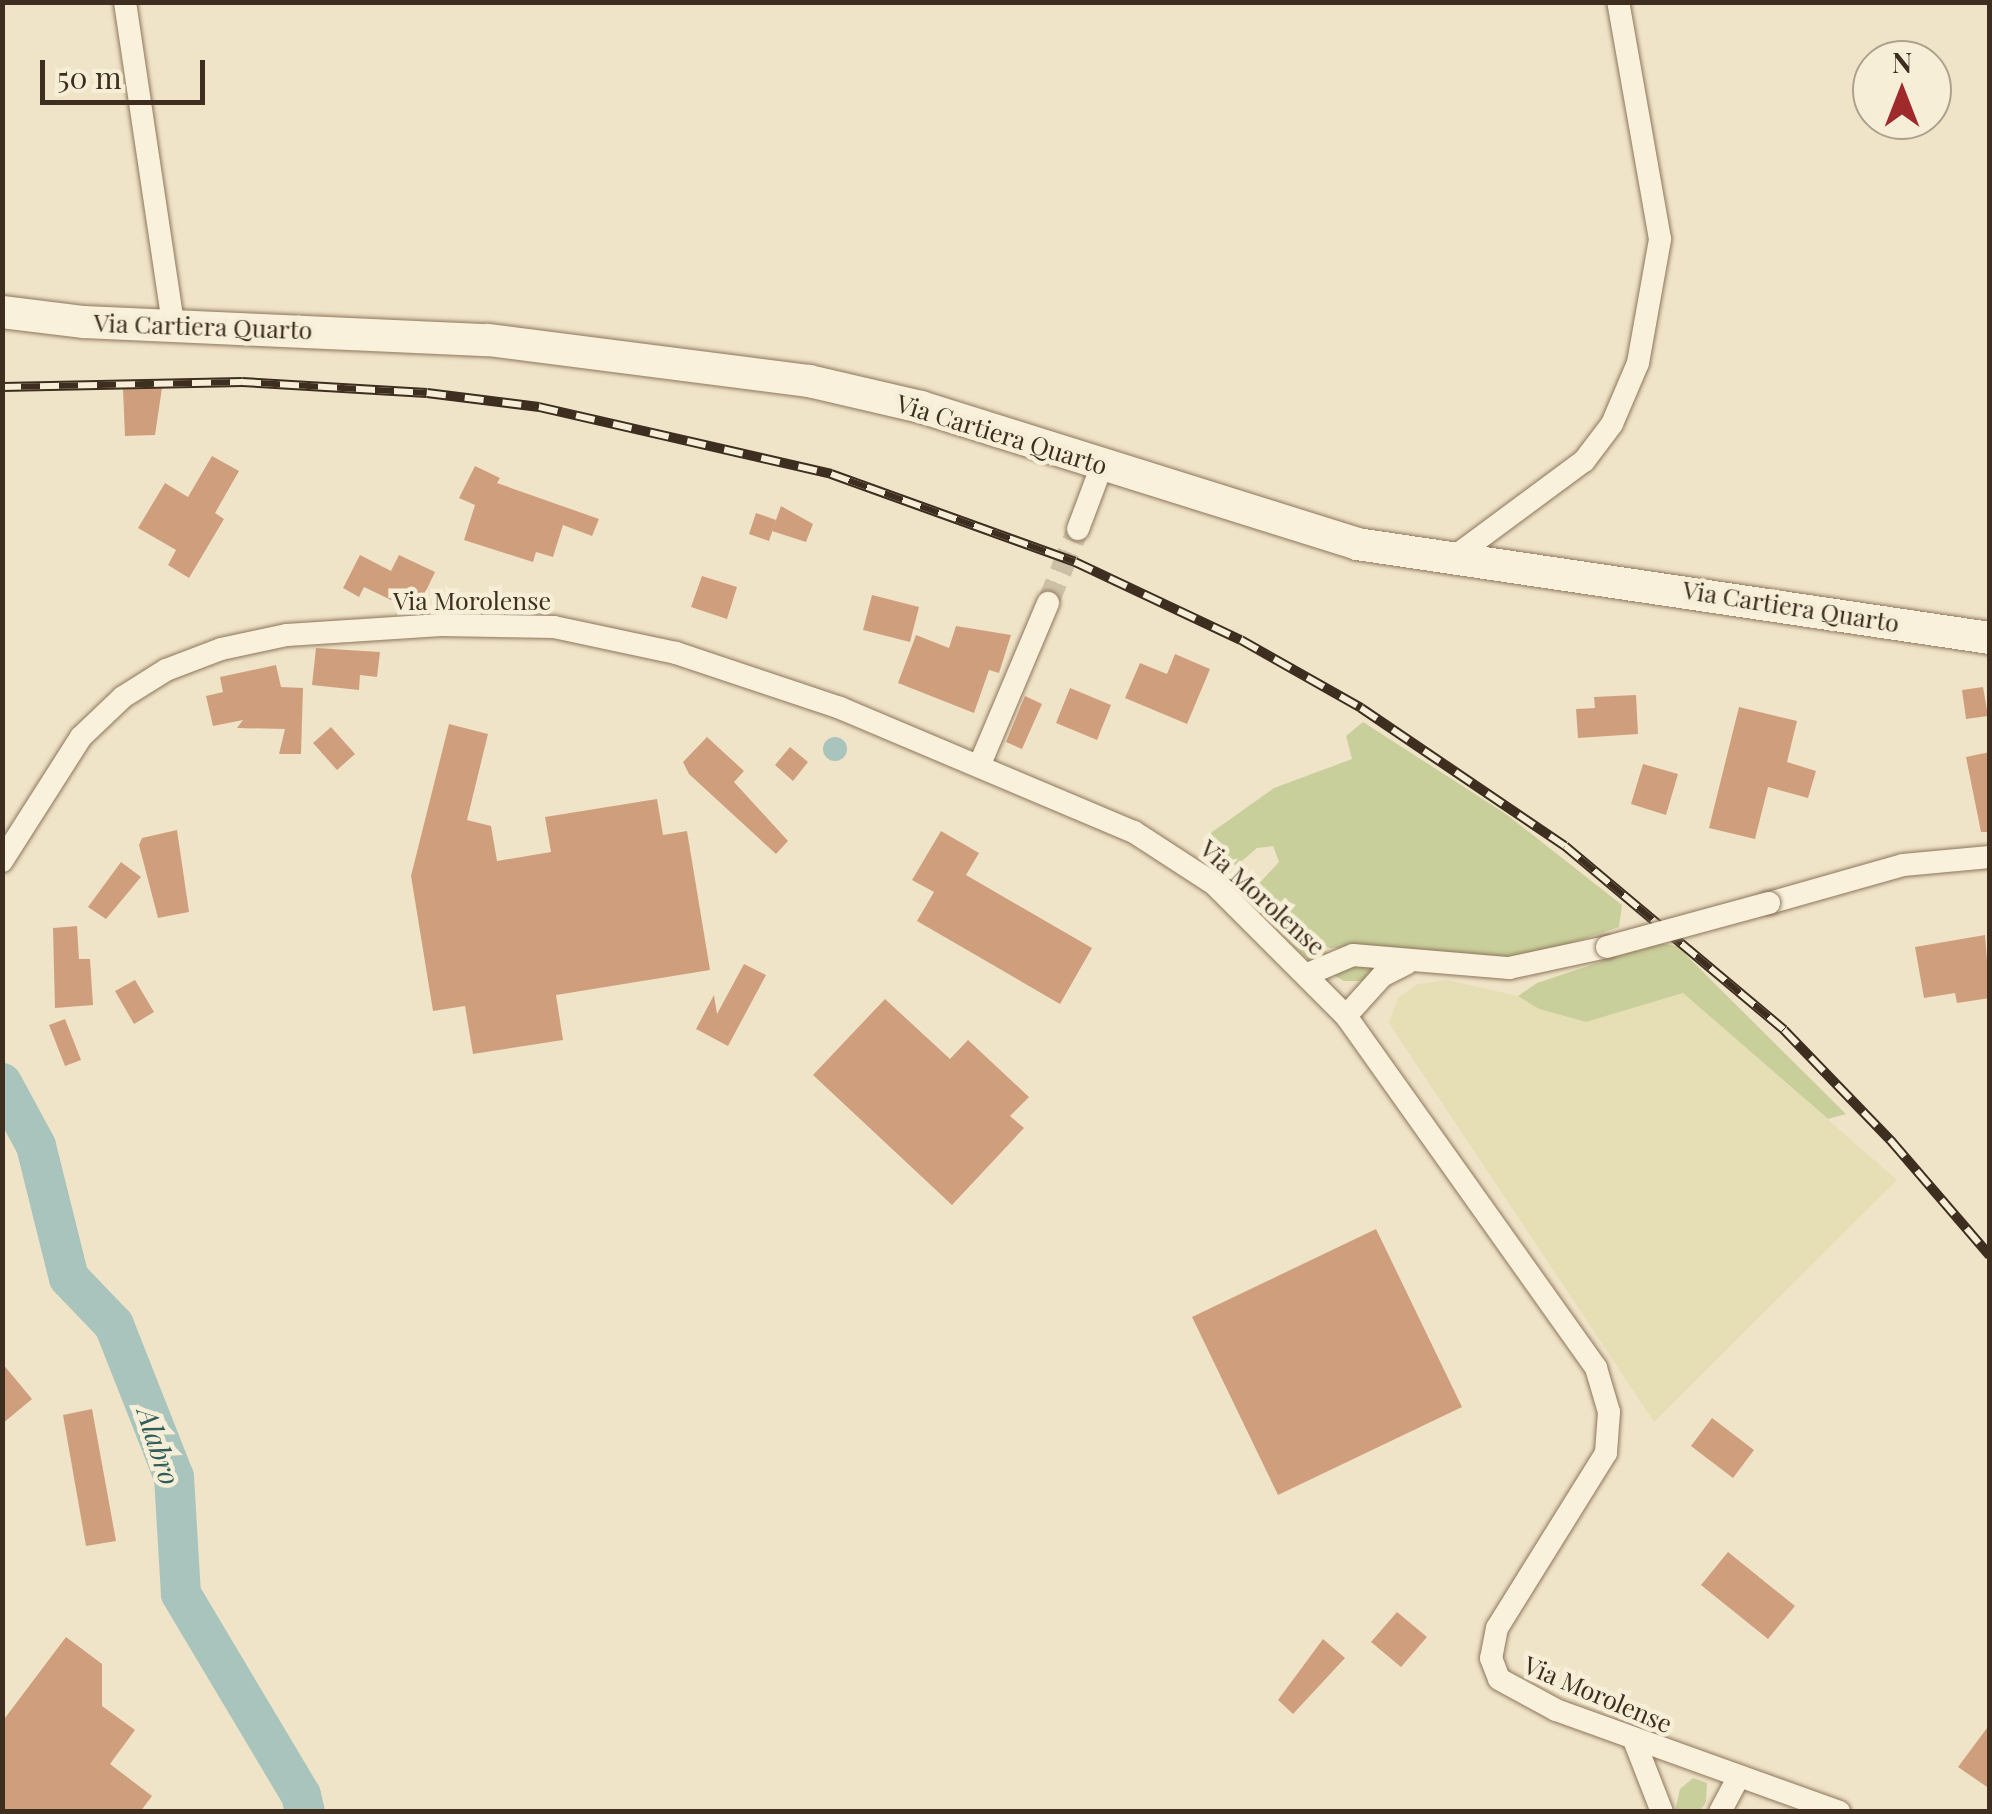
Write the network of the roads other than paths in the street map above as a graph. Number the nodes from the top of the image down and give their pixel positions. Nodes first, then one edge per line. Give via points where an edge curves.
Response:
1 (124, 2) edge
2 (1618, 2) edge
3 (2, 312) edge
4 (173, 325) junction
5 (1102, 465) junction
6 (1078, 529) tunnel mouth
7 (1450, 560) junction
8 (1048, 603) tunnel mouth
9 (1990, 638) edge
10 (980, 764) junction
11 (1990, 857) edge
12 (2, 861) edge
13 (1406, 964) junction
14 (1308, 974) junction
15 (1346, 1016) junction
16 (1634, 1740) junction
17 (1738, 1778) junction
18 (1662, 1812) edge
19 (1720, 1812) edge
20 (1839, 1812) edge

1 - 4 street
2 - 7 street via 1660,240 1638,363 1612,424 1584,460
3 - 4 street, Via Cartiera Quarto
4 - 5 street, Via Cartiera Quarto via 488,340 742,370 888,398
5 - 6 street
5 - 7 street, Via Cartiera Quarto via 1324,536
7 - 9 street, Via Cartiera Quarto
8 - 10 street
10 - 12 street, Via Morolense via 798,693 610,636 512,624 310,633 207,652 123,697 74,747
10 - 14 street, Via Morolense via 1168,850 1214,884
11 - 13 street, bridge via 1904,864 1521,967
13 - 14 street via 1346,956
13 - 15 street via 1382,976
14 - 15 street, Via Morolense
15 - 16 street, Via Morolense via 1567,1323 1604,1390 1610,1424 1604,1460 1497,1628 1492,1666 1505,1686 1524,1697
16 - 17 street, Via Morolense
16 - 18 street
17 - 19 street
17 - 20 street, Via Morolense

